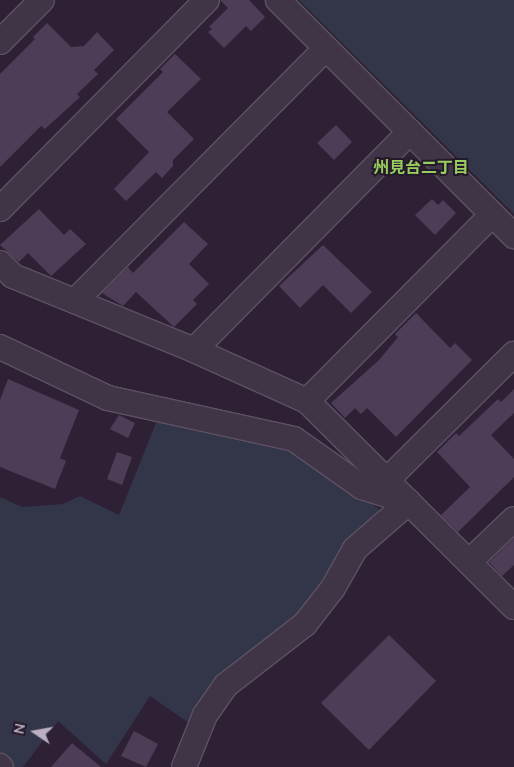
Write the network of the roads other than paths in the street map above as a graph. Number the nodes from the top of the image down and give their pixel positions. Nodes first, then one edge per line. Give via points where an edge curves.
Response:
1 (42, 0) edge
2 (207, 0) edge
3 (278, 0) edge
4 (0, 42) edge
5 (326, 48) junction
6 (410, 132) junction
7 (0, 209) edge
8 (492, 214) junction
9 (514, 236) edge
10 (0, 263) edge
11 (75, 301) junction
12 (0, 347) edge
13 (194, 350) junction
14 (514, 354) edge
15 (307, 401) junction
16 (387, 480) junction
17 (409, 502) junction
18 (514, 519) edge
19 (469, 562) junction
20 (514, 607) edge
21 (184, 767) edge

1 - 4 street
2 - 7 street
3 - 5 street
5 - 6 street
5 - 11 street
6 - 8 street
6 - 13 street
8 - 9 street
8 - 15 street
10 - 11 street via 13,276
11 - 13 street
12 - 17 street via 108,398 294,439 362,487
13 - 15 street
14 - 16 street
15 - 16 street
16 - 17 street
17 - 19 street
17 - 21 street via 354,549 332,588 305,624 226,685 206,715
18 - 19 street
19 - 20 street

